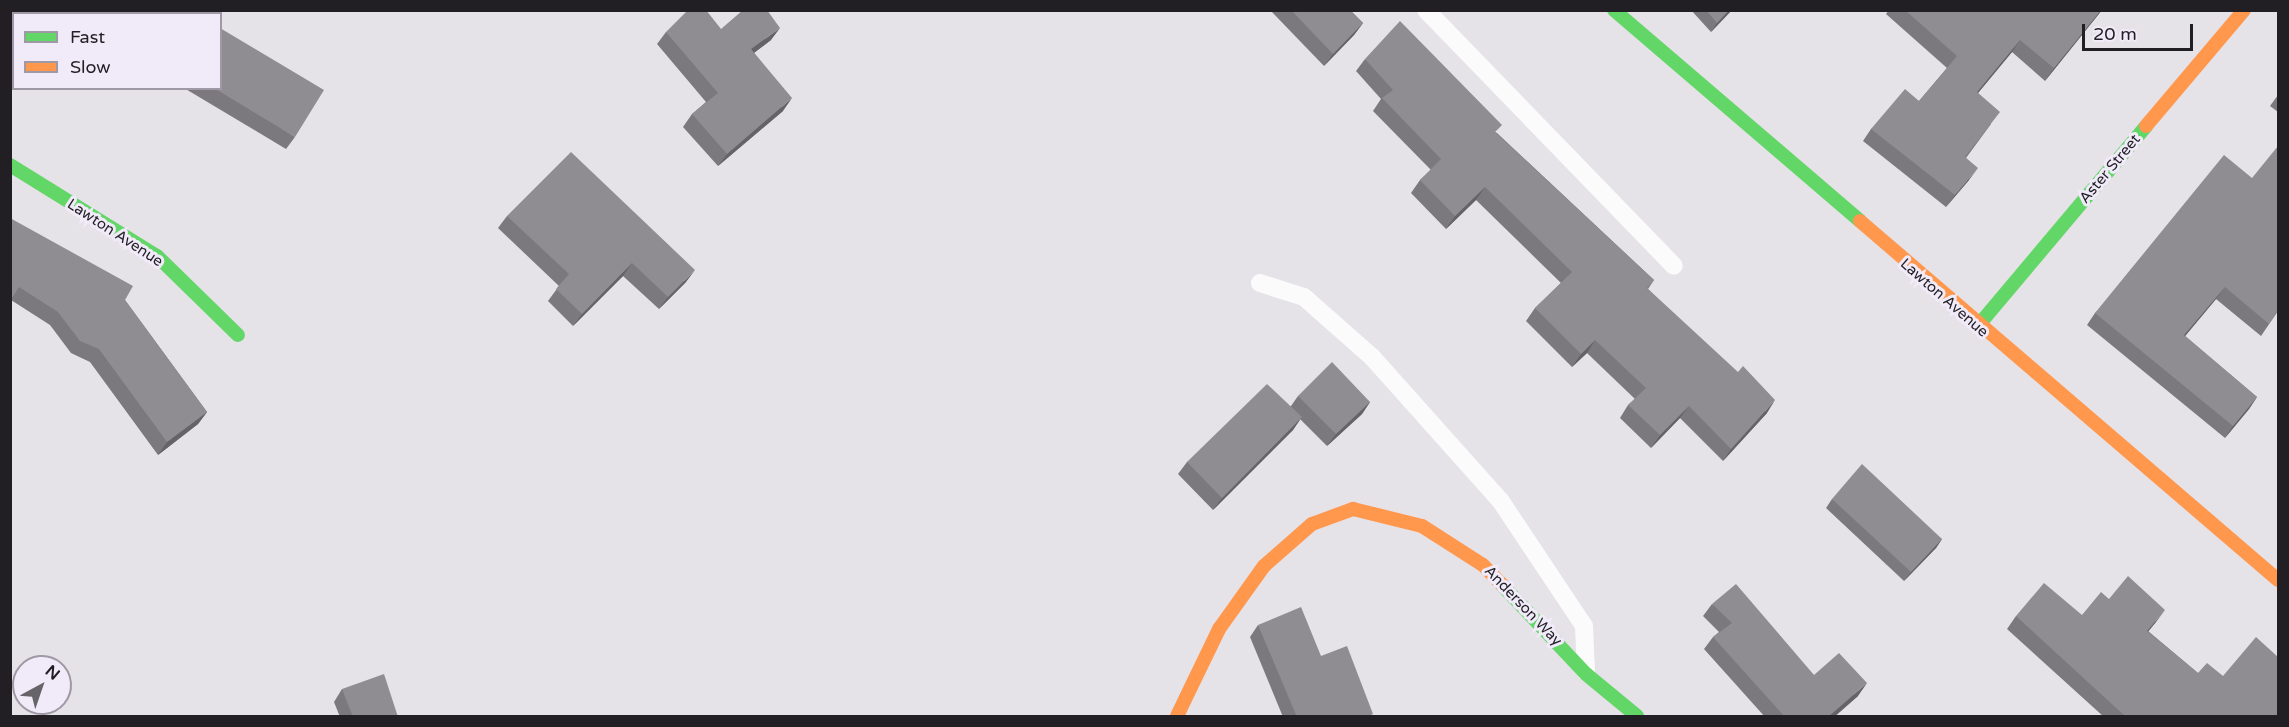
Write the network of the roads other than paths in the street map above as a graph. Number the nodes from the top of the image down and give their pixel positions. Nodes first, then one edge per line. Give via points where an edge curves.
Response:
1 (1426, 10) edge
2 (1614, 10) edge
3 (2244, 10) edge
4 (10, 165) edge
5 (1674, 266) dead end
6 (1260, 283) dead end
7 (1977, 327) junction
8 (238, 335) dead end
9 (2278, 580) edge
10 (1586, 674) junction
11 (1177, 717) edge
12 (1637, 717) edge

1 - 5 lane
2 - 7 street, Lawton Avenue
3 - 7 street, Aster Street
4 - 8 street, Lawton Avenue via 157,256
6 - 10 lane via 1304,297 1372,357 1500,500 1584,626
7 - 9 street, Lawton Avenue
10 - 11 street, Anderson Way via 1483,565 1422,526 1353,509 1312,524 1264,566 1219,629
10 - 12 street, Anderson Way

